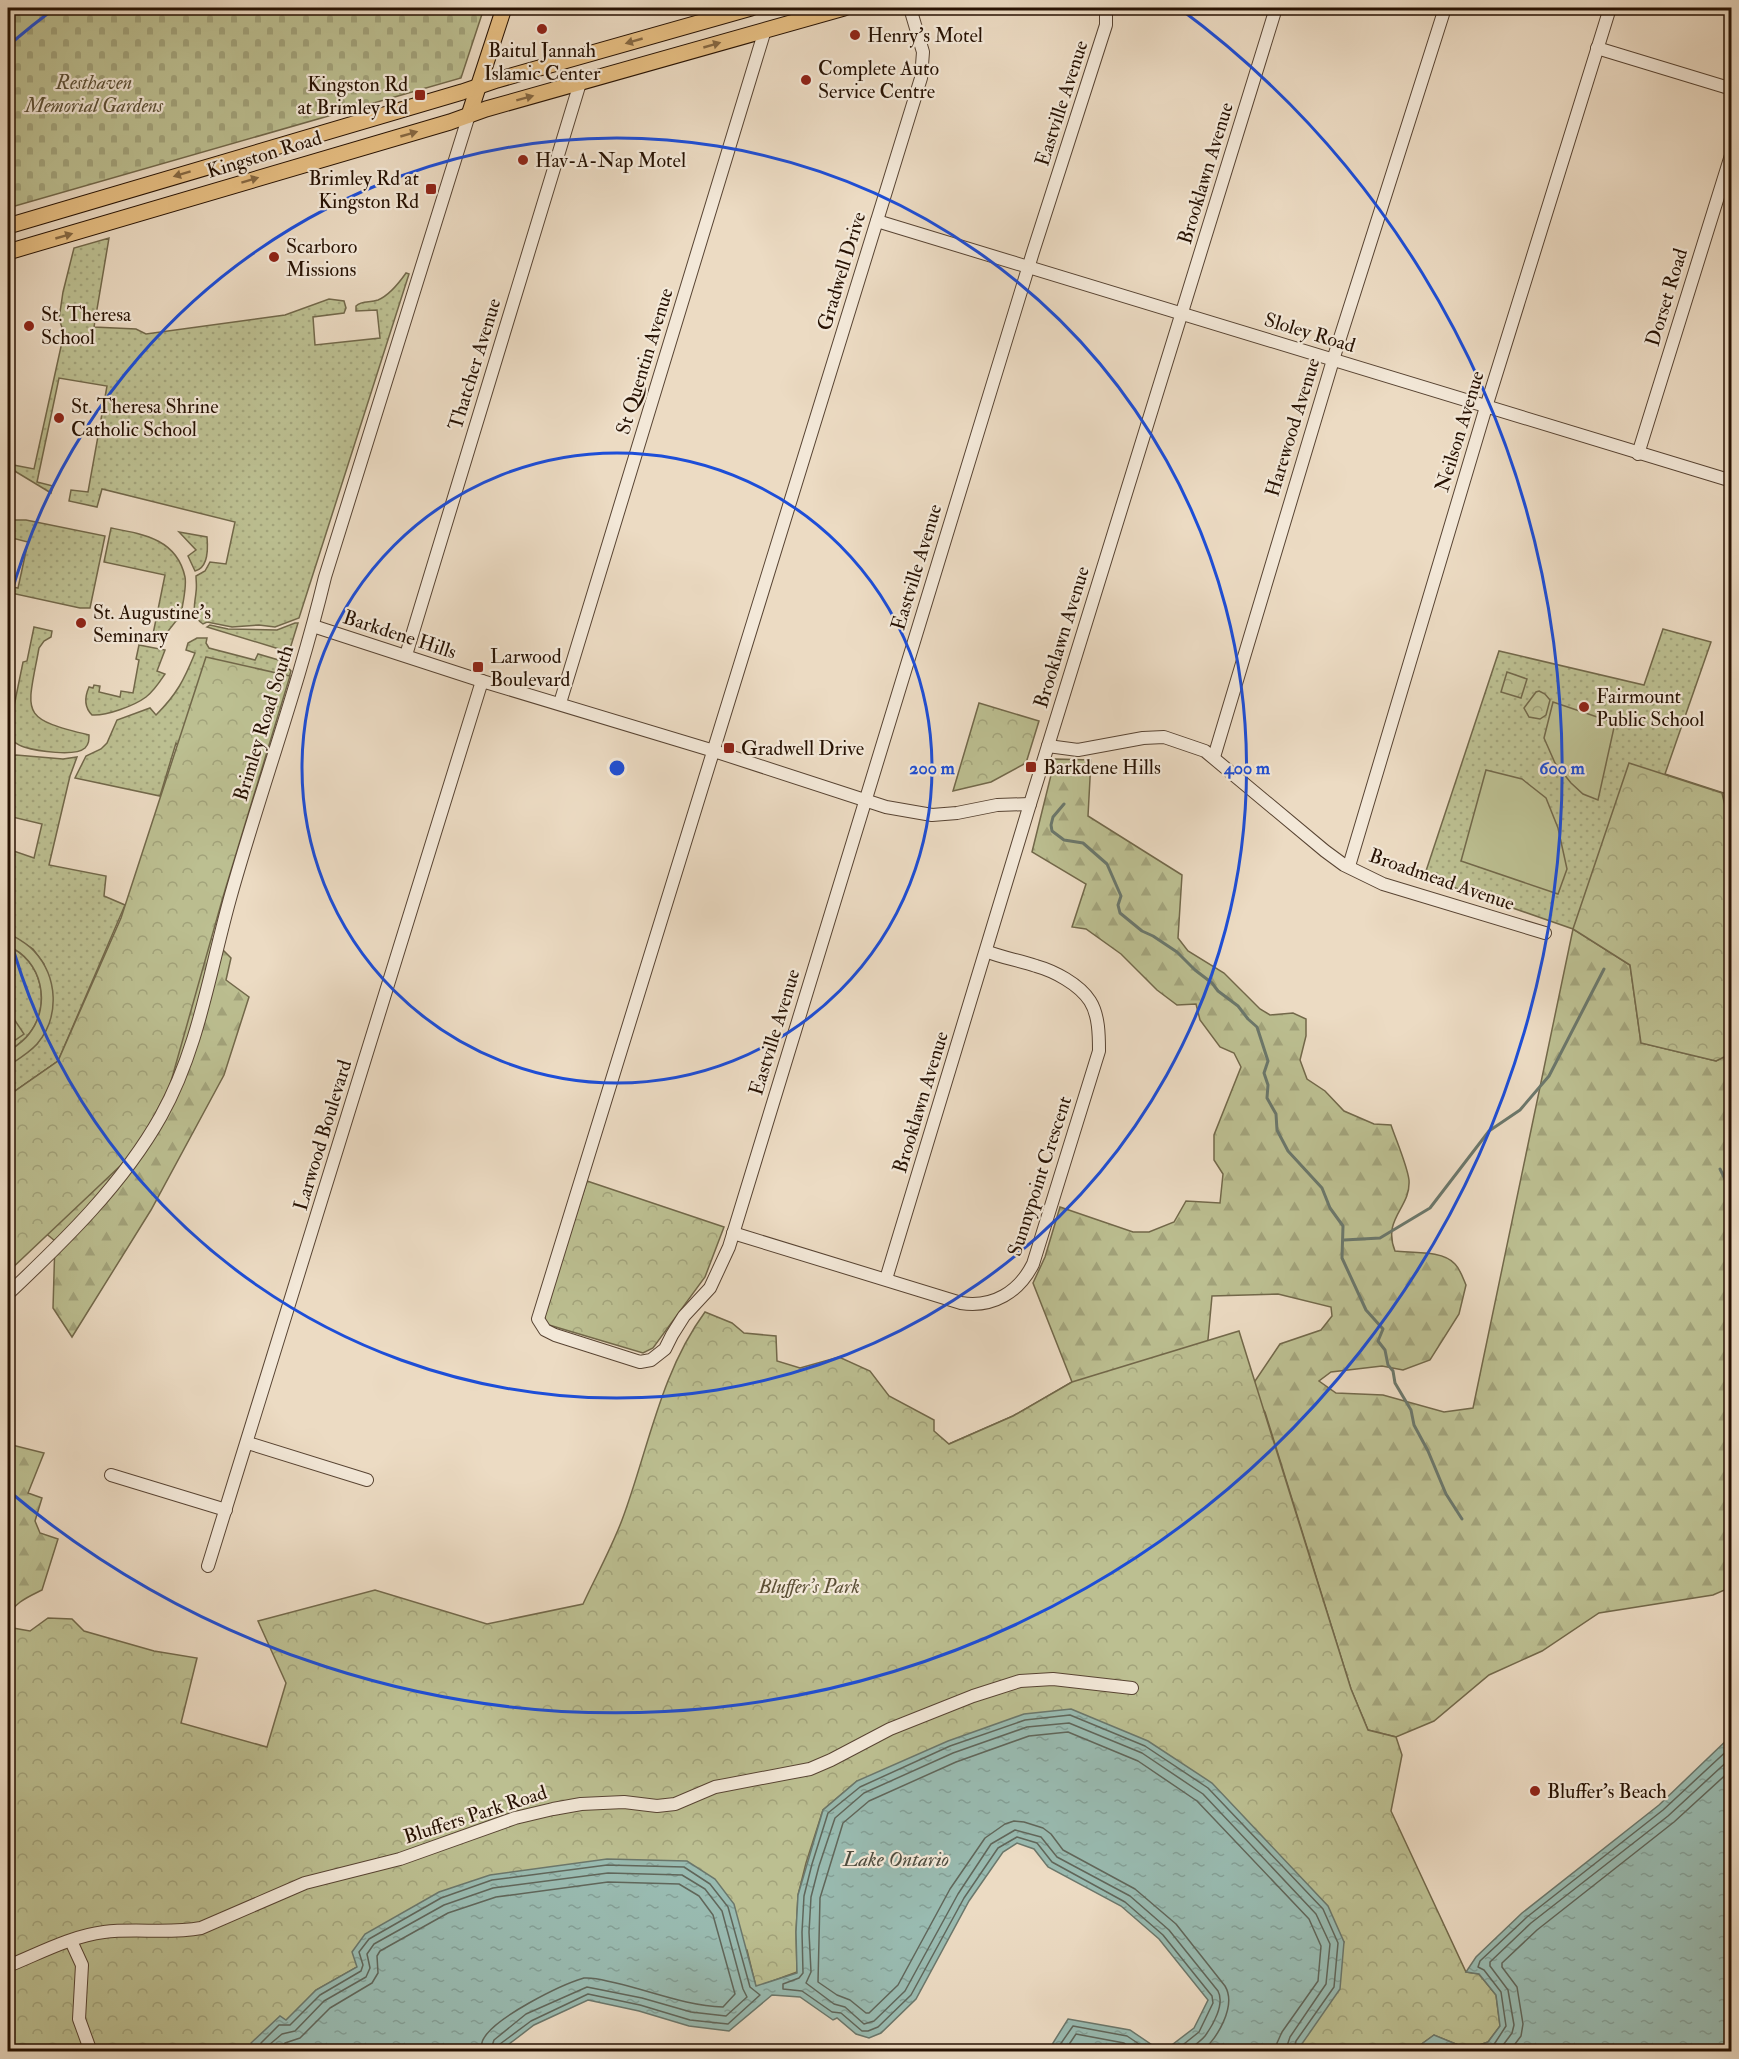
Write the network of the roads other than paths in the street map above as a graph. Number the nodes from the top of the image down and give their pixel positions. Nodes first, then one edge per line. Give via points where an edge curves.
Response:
1 (504, 8) edge
2 (751, 8) edge
3 (844, 8) edge
4 (910, 8) edge
5 (1106, 8) edge
6 (1276, 8) edge
7 (1445, 8) edge
8 (1610, 8) edge
9 (765, 30) junction
10 (1597, 48) junction
11 (580, 83) junction
12 (480, 86) junction
13 (1731, 89) edge
14 (469, 115) junction
15 (1731, 152) edge
16 (877, 221) junction
17 (8, 226) edge
18 (8, 252) edge
19 (1029, 266) junction
20 (1182, 313) junction
21 (1332, 360) junction
22 (1486, 407) junction
23 (1638, 454) junction
24 (1731, 482) edge
25 (313, 626) junction
26 (406, 655) junction
27 (483, 681) junction
28 (560, 703) junction
29 (1048, 746) junction
30 (714, 751) junction
31 (1214, 757) junction
32 (864, 801) junction
33 (1030, 804) junction
34 (1349, 866) junction
35 (1545, 933) dead end
36 (986, 951) junction
37 (733, 1233) junction
38 (886, 1279) junction
39 (8, 1294) edge
40 (248, 1443) junction
41 (111, 1476) dead end
42 (367, 1480) dead end
43 (226, 1510) junction
44 (208, 1566) dead end
45 (1132, 1688) dead end
46 (71, 1941) junction
47 (8, 1966) edge
48 (91, 2052) edge

1 - 12 main road
2 -> 12 main road, Kingston Road
3 - 9 main road, Kingston Road
4 - 16 street, Gradwell Drive via 923,52 921,78
5 - 19 street, Eastville Avenue via 1106,25
6 - 20 street, Brooklawn Avenue
7 - 21 street, Harewood Avenue
8 - 10 street, Neilson Avenue
11 -> 9 main road, Kingston Road
9 - 28 street, St Quentin Avenue
10 - 13 street
10 - 22 street, Neilson Avenue
14 -> 11 main road, Kingston Road
11 - 26 street, Thatcher Avenue
12 - 14 main road
12 -> 17 main road, Kingston Road
18 -> 14 main road, Kingston Road
14 - 25 street, Brimley Road South
15 - 23 street, Dorset Road
16 - 19 street, Sloley Road
16 - 30 street, Gradwell Drive
19 - 20 street, Sloley Road
19 - 32 street, Eastville Avenue
20 - 21 street, Sloley Road
20 - 29 street, Brooklawn Avenue
21 - 22 street, Sloley Road
21 - 31 street, Harewood Avenue
22 - 23 street, Sloley Road
22 - 34 street, Neilson Avenue
23 - 24 street, Sloley Road
25 - 26 street, Barkdene Hills
25 - 39 street, Brimley Road South via 230,897 192,1042 162,1114 112,1187
26 - 27 street, Barkdene Hills
27 - 28 street, Barkdene Hills
27 - 40 street, Larwood Boulevard
28 - 30 street, Barkdene Hills
29 - 31 street, Broadmead Avenue via 1078,750 1164,737
29 - 33 street, Brooklawn Avenue
30 - 32 street, Barkdene Hills
30 - 37 street, Eastville Avenue via 541,1309 540,1324 572,1341 640,1362 651,1360 665,1349 684,1316 710,1288
31 - 34 street, Broadmead Avenue via 1325,851
32 - 33 street, Barkdene Hills via 932,815
32 - 37 street, Eastville Avenue
33 - 36 street, Brooklawn Avenue
34 - 35 street, Broadmead Avenue via 1383,884
36 - 38 street, Brooklawn Avenue
36 - 38 street, Sunnypoint Crescent via 1068,980 1090,1001 1097,1023 1099,1052 1053,1204 1028,1274 1016,1288 993,1302 975,1306 961,1303
37 - 38 street, Sunnypoint Crescent
40 - 42 street
40 - 43 street, Larwood Boulevard
41 - 43 street
43 - 44 street, Larwood Boulevard
45 - 46 street, Bluffers Park Road via 1053,1679 1020,1681 973,1695 890,1729 810,1768 715,1787 675,1804 624,1802 553,1809 304,1884 201,1928 104,1932
46 - 47 street, Bluffers Park Road
46 - 48 street via 82,1965 79,2019

